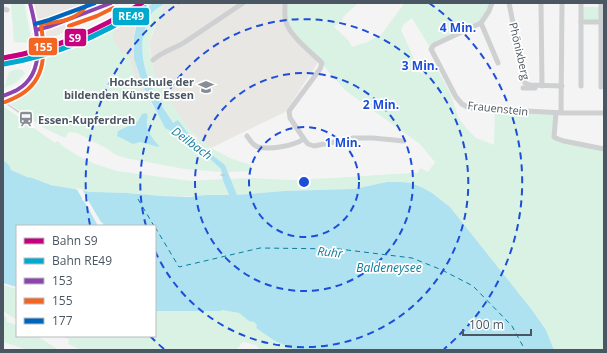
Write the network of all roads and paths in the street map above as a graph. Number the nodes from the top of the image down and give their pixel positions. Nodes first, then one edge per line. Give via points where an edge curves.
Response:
1 (30, 3) edge
2 (111, 3) edge
3 (243, 3) edge
4 (285, 3) edge
5 (492, 3) edge
6 (509, 3) edge
7 (541, 3) edge
8 (562, 3) edge
9 (581, 3) edge
10 (601, 3) edge
11 (581, 22) junction
12 (602, 22) edge
13 (481, 23) junction
14 (36, 30) junction
15 (153, 60) dead end
16 (498, 64) dead end
17 (542, 86) junction
18 (581, 86) dead end
19 (601, 86) dead end
20 (523, 88) dead end
21 (562, 88) junction
22 (3, 96) edge
23 (558, 113) junction
24 (604, 113) edge
25 (247, 136) dead end
26 (304, 139) junction
27 (404, 141) dead end
28 (604, 148) edge

1 - 14 street
2 - 14 street
3 - 15 street via 179,46
4 - 26 street via 288,28 322,62 320,69 290,111 290,118
5 - 13 street via 490,11
6 - 17 street, Phönixberg via 525,83
7 - 17 street, Phönixberg
8 - 21 street
9 - 11 street
10 - 12 street
11 - 12 street
11 - 18 street
12 - 19 street
13 - 16 street
13 - 23 street, Frauenstein via 434,45 431,49 458,100 469,108
14 - 22 street via 37,62 32,76 20,89
17 - 21 street, Phönixberg
20 - 21 street, Phönixberg
21 - 23 street
23 - 24 street
23 - 28 street via 554,137
25 - 26 street via 258,147 268,148
26 - 27 street via 314,146 354,138

